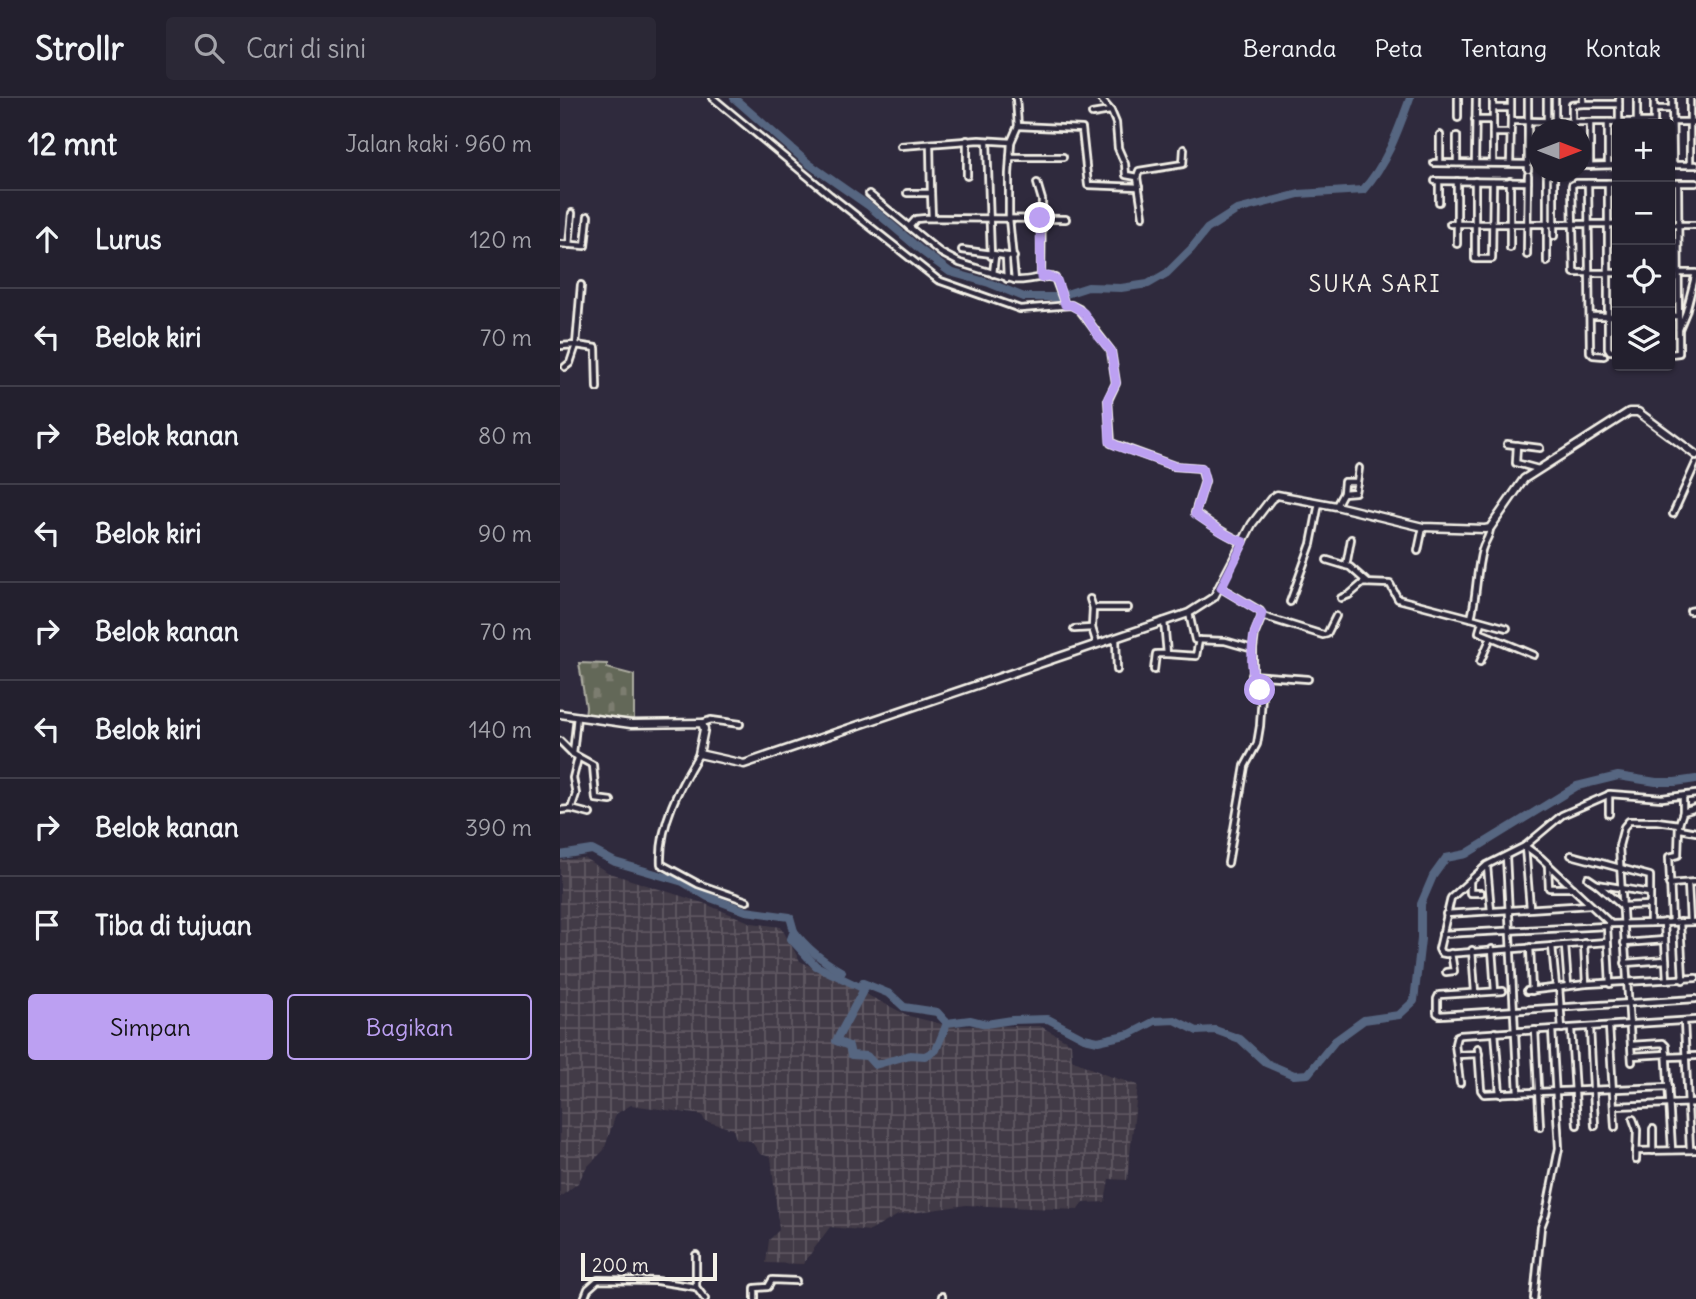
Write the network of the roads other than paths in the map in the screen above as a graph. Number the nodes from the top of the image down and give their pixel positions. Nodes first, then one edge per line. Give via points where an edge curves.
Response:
1 (713, 98) edge
2 (1016, 98) edge
3 (1100, 98) edge
4 (1458, 98) edge
5 (1476, 98) edge
6 (1493, 98) edge
7 (1511, 98) edge
8 (1528, 98) edge
9 (1547, 98) edge
10 (1555, 98) edge
11 (1637, 98) edge
12 (1654, 98) edge
13 (1672, 98) edge
14 (1690, 98) edge
15 (1583, 101) edge
16 (1601, 101) edge
17 (1619, 101) edge
18 (1493, 108) junction
19 (1510, 108) junction
20 (1654, 109) junction
21 (1672, 109) junction
22 (1111, 111) junction
23 (1092, 114) dead end
24 (1458, 118) dead end
25 (1528, 119) edge
26 (1547, 119) edge
27 (1555, 119) edge
28 (1572, 119) edge
29 (1619, 119) edge
30 (1637, 119) edge
31 (1654, 119) edge
32 (1672, 119) edge
33 (1475, 120) junction
34 (1493, 120) junction
35 (1511, 121) junction
36 (1528, 121) edge
37 (1591, 122) edge
38 (1608, 122) junction
39 (1612, 122) edge
40 (1675, 122) edge
41 (1693, 122) edge
42 (1018, 126) junction
43 (1493, 133) junction
44 (1510, 133) junction
45 (1440, 135) dead end
46 (1457, 136) dead end
47 (967, 140) junction
48 (987, 141) junction
49 (1011, 142) junction
50 (930, 145) junction
51 (901, 146) dead end
52 (1184, 149) dead end
53 (1063, 157) dead end
54 (1010, 158) junction
55 (1457, 163) junction
56 (1475, 163) junction
57 (1493, 163) junction
58 (1510, 163) junction
59 (1675, 165) edge
60 (1693, 165) edge
61 (1591, 166) edge
62 (1608, 166) junction
63 (1612, 166) edge
64 (1528, 173) junction
65 (968, 176) dead end
66 (1137, 177) junction
67 (1457, 181) junction
68 (1475, 181) junction
69 (1510, 181) junction
70 (1493, 182) junction
71 (1547, 182) edge
72 (1554, 182) edge
73 (1037, 183) dead end
74 (1588, 183) junction
75 (1608, 183) junction
76 (1612, 183) edge
77 (1678, 183) joint
78 (1696, 183) edge
79 (1139, 187) junction
80 (907, 193) dead end
81 (931, 193) junction
82 (869, 194) dead end
83 (1438, 202) dead end
84 (572, 213) dead end
85 (588, 216) dead end
86 (1143, 216) dead end
87 (932, 218) junction
88 (992, 218) junction
89 (1009, 218) junction
90 (1040, 218) junction
91 (1066, 219) dead end
92 (1450, 224) dead end
93 (1457, 224) junction
94 (1475, 224) junction
95 (1492, 224) junction
96 (1510, 224) junction
97 (1527, 224) junction
98 (1547, 224) junction
99 (1553, 224) junction
100 (1572, 224) junction
101 (1590, 224) junction
102 (1608, 225) junction
103 (1612, 225) edge
104 (1678, 225) junction
105 (1696, 225) edge
106 (909, 227) junction
107 (1554, 236) dead end
108 (560, 244) edge
109 (1457, 244) dead end
110 (569, 245) junction
111 (1510, 248) dead end
112 (962, 250) dead end
113 (1527, 255) dead end
114 (993, 256) junction
115 (1006, 257) junction
116 (1014, 257) junction
117 (1547, 262) dead end
118 (1590, 273) junction
119 (1609, 273) junction
120 (1696, 273) edge
121 (992, 274) junction
122 (1675, 274) edge
123 (1679, 274) junction
124 (1041, 278) junction
125 (1007, 279) junction
126 (1015, 281) junction
127 (581, 285) dead end
128 (1064, 303) junction
129 (1590, 316) junction
130 (1608, 316) junction
131 (1612, 316) edge
132 (1678, 316) joint
133 (1678, 330) junction
134 (576, 345) junction
135 (560, 346) edge
136 (1612, 351) edge
137 (1675, 353) edge
138 (1604, 356) dead end
139 (565, 367) dead end
140 (597, 388) dead end
141 (1507, 444) dead end
142 (1517, 445) junction
143 (1540, 448) dead end
144 (1696, 455) edge
145 (1696, 463) edge
146 (1359, 468) dead end
147 (1538, 469) junction
148 (1357, 482) junction
149 (1343, 493) junction
150 (1319, 503) junction
151 (1336, 506) junction
152 (1673, 514) dead end
153 (1423, 527) junction
154 (1490, 528) junction
155 (1351, 539) dead end
156 (1244, 542) junction
157 (1418, 551) dead end
158 (1327, 560) dead end
159 (1346, 566) junction
160 (1368, 583) junction
161 (1221, 588) junction
162 (1341, 598) dead end
163 (1090, 600) dead end
164 (1290, 602) dead end
165 (1093, 608) junction
166 (1128, 608) dead end
167 (1189, 613) junction
168 (1262, 616) junction
169 (1336, 616) dead end
170 (1471, 618) junction
171 (1164, 621) junction
172 (1482, 622) junction
173 (1092, 628) junction
174 (1507, 628) dead end
175 (1074, 629) dead end
176 (1491, 637) junction
177 (1116, 638) junction
178 (1199, 640) junction
179 (1097, 644) junction
180 (1253, 649) junction
181 (1167, 654) junction
182 (1534, 655) dead end
183 (1480, 662) dead end
184 (1117, 670) dead end
185 (1154, 670) dead end
186 (1252, 676) junction
187 (1308, 679) dead end
188 (560, 714) edge
189 (578, 716) junction
190 (702, 723) junction
191 (740, 724) dead end
192 (560, 741) edge
193 (699, 754) junction
194 (575, 756) junction
195 (1609, 794) junction
196 (1696, 794) edge
197 (1683, 796) junction
198 (611, 802) dead end
199 (1696, 808) edge
200 (571, 809) junction
201 (560, 810) edge
202 (1683, 812) junction
203 (590, 814) dead end
204 (1609, 814) dead end
205 (1679, 827) junction
206 (1696, 832) edge
207 (1525, 846) junction
208 (1506, 855) junction
209 (1571, 855) dead end
210 (1228, 863) dead end
211 (1487, 865) junction
212 (1548, 865) junction
213 (1622, 870) junction
214 (1588, 878) dead end
215 (1470, 881) junction
216 (1696, 882) edge
217 (1597, 884) junction
218 (1669, 884) junction
219 (1688, 884) junction
220 (1573, 888) junction
221 (1622, 888) junction
222 (1481, 893) dead end
223 (1650, 893) junction
224 (747, 901) dead end
225 (1689, 902) junction
226 (1696, 902) edge
227 (1591, 905) junction
228 (1650, 905) junction
229 (1622, 906) junction
230 (1530, 909) junction
231 (1508, 910) junction
232 (1491, 911) junction
233 (1446, 914) junction
234 (1664, 922) junction
235 (1672, 922) junction
236 (1680, 922) junction
237 (1693, 922) edge
238 (1650, 923) junction
239 (1608, 924) junction
240 (1622, 925) junction
241 (1510, 930) junction
242 (1443, 934) junction
243 (1665, 940) junction
244 (1608, 942) junction
245 (1584, 943) junction
246 (1624, 943) junction
247 (1552, 946) junction
248 (1565, 946) junction
249 (1530, 947) junction
250 (1511, 948) junction
251 (1492, 949) junction
252 (1472, 950) junction
253 (1451, 953) junction
254 (1666, 960) junction
255 (1625, 964) junction
256 (1446, 972) dead end
257 (1696, 978) edge
258 (1667, 980) junction
259 (1683, 980) junction
260 (1627, 983) junction
261 (1586, 984) junction
262 (1610, 984) junction
263 (1568, 986) junction
264 (1558, 987) junction
265 (1495, 991) junction
266 (1503, 991) dead end
267 (1475, 992) junction
268 (1696, 999) edge
269 (1629, 1003) junction
270 (1560, 1007) junction
271 (1514, 1010) junction
272 (1696, 1020) edge
273 (1684, 1021) junction
274 (1630, 1025) junction
275 (1609, 1026) junction
276 (1590, 1028) junction
277 (1562, 1029) junction
278 (1571, 1029) junction
279 (1535, 1030) junction
280 (1552, 1030) junction
281 (1495, 1032) junction
282 (1516, 1032) junction
283 (1632, 1045) junction
284 (1457, 1055) junction
285 (1667, 1056) junction
286 (1688, 1056) junction
287 (1696, 1056) edge
288 (1460, 1083) dead end
289 (1669, 1087) junction
290 (1613, 1088) junction
291 (1594, 1089) junction
292 (1575, 1090) junction
293 (1556, 1091) junction
294 (1538, 1092) junction
295 (1518, 1093) junction
296 (1500, 1094) junction
297 (1696, 1103) edge
298 (1689, 1104) junction
299 (1670, 1105) junction
300 (1614, 1106) junction
301 (1633, 1119) dead end
302 (1577, 1125) dead end
303 (1595, 1126) dead end
304 (1540, 1127) dead end
305 (1615, 1127) dead end
306 (1653, 1129) dead end
307 (1672, 1150) junction
308 (1693, 1150) edge
309 (1636, 1151) junction
310 (1653, 1151) junction
311 (1636, 1160) dead end
312 (696, 1255) dead end
313 (796, 1281) dead end
314 (696, 1287) junction
315 (584, 1299) edge
316 (705, 1299) edge
317 (755, 1299) edge
318 (1534, 1299) edge

1 - 128 street via 939,280 1020,309
2 - 42 street
3 - 22 street
4 - 24 street
5 - 33 street
6 - 18 street
7 - 19 street
8 - 25 street
9 - 26 street
10 - 27 street
11 - 30 street
12 - 20 street
13 - 21 street
14 - 41 street
15 - 16 street
15 - 28 street via 1572,104
16 - 17 street
17 - 29 street
18 - 19 street
18 - 34 street
19 - 35 street
20 - 21 street
20 - 31 street
21 - 32 street
22 - 23 street
22 - 66 street via 1126,175
33 - 34 street
33 - 56 street
34 - 43 street
35 - 36 street
35 - 44 street
37 - 38 street
38 - 39 street
38 - 62 street
40 - 41 street
41 - 60 street
42 - 49 street
42 - 79 street via 1082,129 1088,185
43 - 44 street
43 - 57 street
44 - 58 street
45 - 55 street via 1437,163
46 - 55 street
47 - 48 street
47 - 50 street
47 - 65 street
48 - 49 street
48 - 88 street
49 - 54 street
50 - 51 street
50 - 81 street
52 - 66 street via 1183,164 1139,172
53 - 54 street
54 - 89 street
55 - 56 street
56 - 57 street
57 - 58 street
58 - 64 street
59 - 60 street
61 - 62 street
62 - 63 street
64 - 69 street
64 - 97 street
66 - 79 street
67 - 68 street
67 - 83 street via 1437,181
67 - 93 street
68 - 70 street
68 - 94 street
69 - 70 street
69 - 96 street
70 - 95 street
71 - 98 street
72 - 99 street
73 - 90 street via 1042,200
74 - 75 street
74 - 100 street via 1573,183
74 - 101 street
75 - 76 street
75 - 102 street
77 - 78 street
77 - 104 street
79 - 86 street
80 - 81 street
81 - 87 street
82 - 106 street
84 - 110 street
85 - 110 street via 584,246
87 - 88 street
87 - 106 street via 916,219
88 - 89 street
88 - 114 street
89 - 90 street
89 - 116 street
90 - 91 street
90 - 124 street
92 - 93 street
93 - 94 street
93 - 109 street
94 - 95 street
94 - 95 street via 1475,259 1492,259
95 - 96 street
96 - 97 street
96 - 111 street
97 - 98 street
97 - 113 street
98 - 99 street
98 - 117 street
99 - 100 street
99 - 107 street
100 - 101 street
100 - 118 street via 1574,273
101 - 102 street
101 - 118 street
102 - 103 street
102 - 119 street
104 - 105 street
104 - 123 street
106 - 121 street via 941,253
108 - 110 street
112 - 114 street
114 - 115 street
114 - 121 street
115 - 116 street
115 - 125 street
116 - 126 street
118 - 119 street
118 - 129 street
119 - 130 street
120 - 123 street
120 - 133 street
121 - 125 street
122 - 123 street
123 - 132 street
124 - 126 street
124 - 128 street via 1055,278
125 - 126 street
127 - 134 street
128 - 156 street via 1084,313 1111,351 1116,383 1108,400 1111,443 1174,466 1202,468 1205,481 1195,514
129 - 130 street
129 - 138 street via 1590,352
130 - 131 street
130 - 136 street via 1608,348
132 - 133 street
133 - 137 street via 1679,353
134 - 135 street
134 - 139 street
134 - 140 street via 598,349
141 - 142 street
142 - 143 street
142 - 147 street via 1516,463
144 - 147 street via 1632,411
145 - 152 street
146 - 148 street
147 - 154 street via 1524,479
148 - 149 street via 1355,492
148 - 149 street via 1344,482
149 - 151 street
150 - 151 street
150 - 156 street via 1273,497
150 - 164 street via 1314,534
151 - 153 street
153 - 154 street
153 - 157 street
154 - 170 street
155 - 159 street
156 - 161 street
158 - 159 street
159 - 160 street
160 - 162 street
160 - 170 street via 1391,584 1398,599
161 - 167 street via 1207,604
161 - 168 street
163 - 165 street
165 - 166 street
165 - 173 street
167 - 171 street
167 - 178 street via 1194,639
168 - 169 street via 1325,635
168 - 180 street
170 - 172 street
171 - 177 street
171 - 181 street
172 - 174 street
172 - 176 street via 1479,632
173 - 175 street
173 - 179 street
176 - 182 street
176 - 183 street
177 - 179 street
177 - 184 street
178 - 180 street via 1225,640
178 - 181 street via 1196,656
179 - 193 street via 747,763
180 - 186 street
181 - 185 street via 1156,654
186 - 187 street
186 - 210 street via 1262,695 1262,714 1256,744 1245,766
188 - 189 street
189 - 190 street via 631,724
189 - 194 street
190 - 191 street
190 - 193 street
192 - 194 street
193 - 224 street via 669,816 660,846 661,864 698,884
194 - 198 street via 593,765 596,799
194 - 200 street via 576,794
195 - 197 street
195 - 204 street
195 - 207 street via 1562,815
196 - 197 street
197 - 202 street
199 - 202 street
200 - 201 street
200 - 203 street
202 - 205 street
205 - 206 street
205 - 213 street via 1657,821 1626,823 1618,851
205 - 218 street via 1678,855 1669,857
207 - 208 street
207 - 212 street
207 - 230 street
208 - 211 street
208 - 231 street
209 - 213 street
211 - 215 street
211 - 232 street
212 - 220 street
212 - 220 street via 1549,888
213 - 221 street
213 - 223 street via 1650,876
214 - 217 street
215 - 222 street via 1470,893
215 - 233 street via 1451,898
216 - 219 street
217 - 221 street
217 - 229 street
218 - 219 street
218 - 235 street
219 - 225 street
220 - 227 street
221 - 223 street
221 - 229 street
223 - 228 street
225 - 226 street
225 - 237 street
227 - 230 street
227 - 239 street
228 - 229 street
228 - 238 street
229 - 240 street
230 - 231 street
231 - 232 street
231 - 241 street
232 - 233 street
233 - 242 street
234 - 235 street
234 - 238 street
234 - 243 street
235 - 236 street
236 - 237 street
236 - 259 street
238 - 240 street
239 - 240 street
239 - 241 street
239 - 244 street
240 - 246 street
241 - 242 street
241 - 250 street
242 - 253 street via 1440,951
243 - 246 street
243 - 254 street
244 - 245 street
244 - 262 street
245 - 248 street
245 - 261 street
246 - 255 street
247 - 248 street
247 - 249 street
247 - 264 street
248 - 263 street
249 - 250 street
249 - 264 street via 1530,991
250 - 251 street
250 - 271 street
251 - 252 street
251 - 265 street
252 - 253 street
252 - 267 street
253 - 256 street via 1454,971
254 - 255 street
254 - 258 street
255 - 260 street
257 - 259 street
258 - 259 street
258 - 260 street
260 - 262 street
260 - 269 street
261 - 262 street
261 - 263 street
263 - 264 street
264 - 270 street
265 - 266 street
265 - 267 street
267 - 271 street via 1438,995 1437,1013
268 - 269 street
269 - 270 street
269 - 274 street
270 - 271 street
270 - 277 street
271 - 282 street
272 - 273 street
273 - 274 street
273 - 286 street
274 - 275 street
274 - 283 street
275 - 276 street
275 - 290 street
276 - 278 street
276 - 291 street
277 - 278 street
277 - 280 street
278 - 292 street
279 - 280 street
279 - 282 street
279 - 294 street
280 - 293 street
281 - 282 street
281 - 284 street via 1457,1036
281 - 296 street
282 - 295 street
283 - 285 street via 1663,1043
283 - 285 street via 1632,1059
284 - 288 street
284 - 296 street via 1479,1051 1482,1093
285 - 286 street
285 - 289 street
286 - 287 street
286 - 298 street
289 - 290 street
289 - 299 street
290 - 291 street
290 - 300 street
291 - 292 street
291 - 303 street
292 - 293 street
292 - 302 street
293 - 294 street
293 - 318 street via 1559,1148 1541,1227
294 - 295 street
294 - 304 street
295 - 296 street
297 - 298 street
298 - 299 street
298 - 308 street
299 - 300 street
299 - 307 street
300 - 305 street
301 - 309 street
306 - 310 street
307 - 308 street
307 - 310 street
309 - 310 street
309 - 311 street
312 - 314 street
313 - 317 street via 772,1280 768,1287 755,1287
314 - 315 street via 598,1280
314 - 316 street

